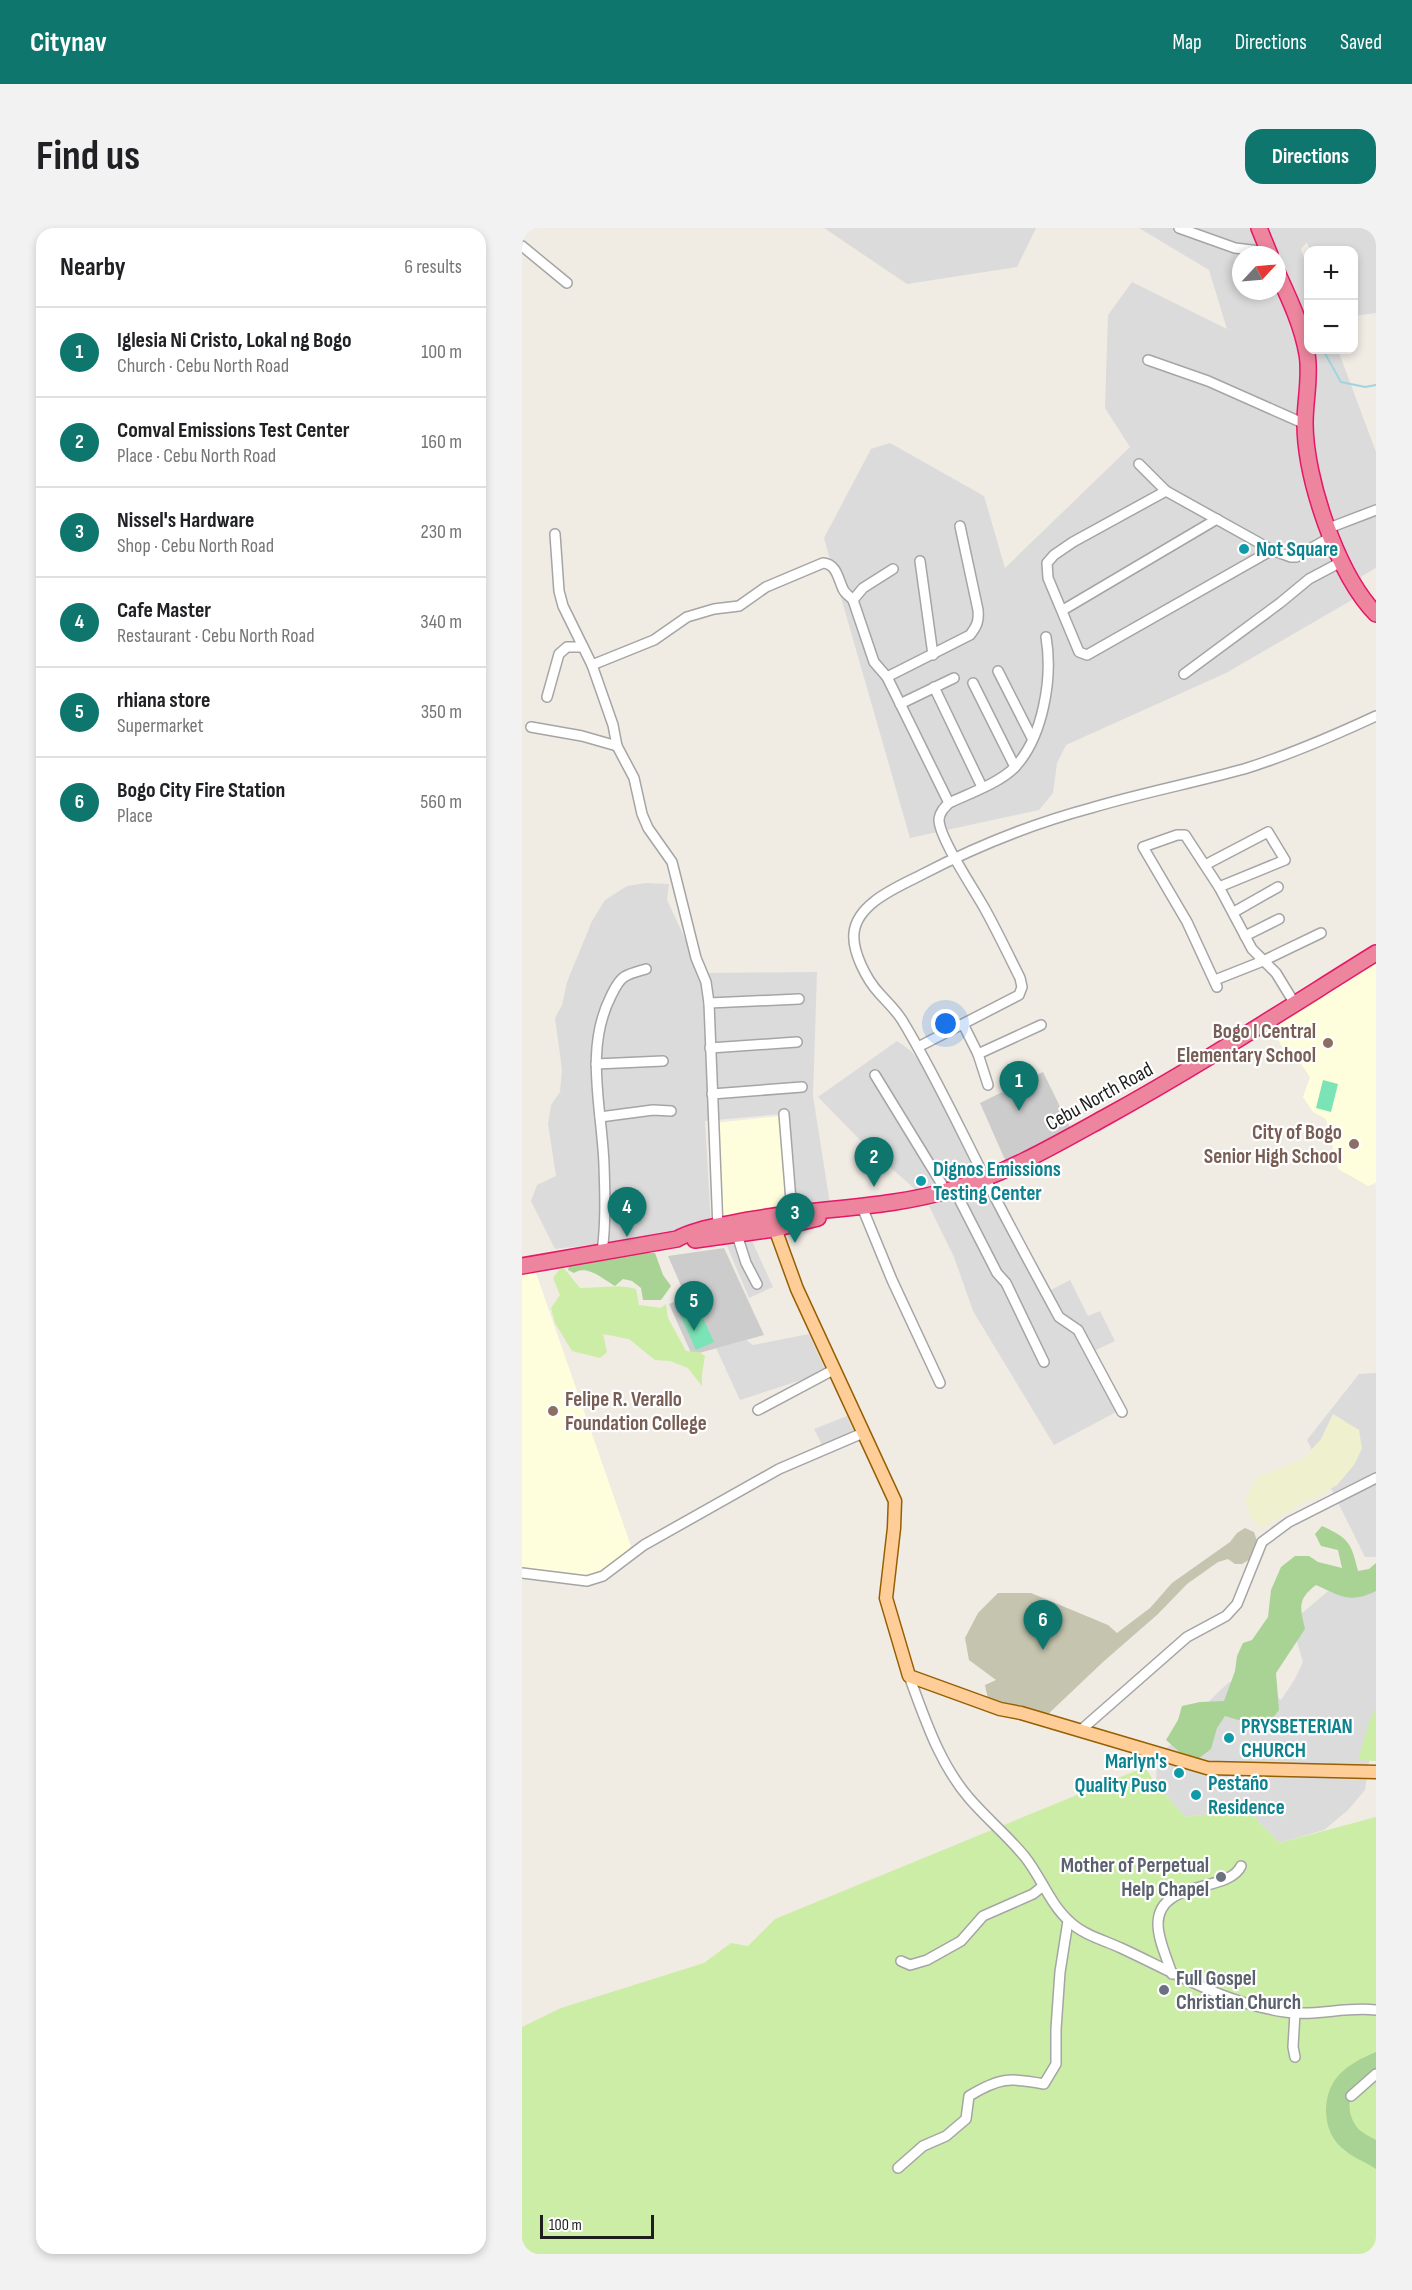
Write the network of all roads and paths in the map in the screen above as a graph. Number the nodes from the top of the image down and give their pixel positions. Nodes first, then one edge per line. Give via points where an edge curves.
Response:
1 (1179, 228) edge
2 (1259, 228) edge
3 (522, 246) edge
4 (1266, 246) edge
5 (1232, 247) edge
6 (567, 283) dead end
7 (1286, 292) edge
8 (1148, 360) dead end
9 (1305, 424) junction
10 (1139, 464) dead end
11 (1166, 491) junction
12 (1376, 510) edge
13 (1217, 519) junction
14 (960, 526) dead end
15 (1330, 533) junction
16 (555, 534) dead end
17 (1272, 550) junction
18 (920, 561) dead end
19 (1341, 562) junction
20 (893, 569) dead end
21 (853, 600) junction
22 (1062, 610) junction
23 (1376, 614) edge
24 (1046, 638) dead end
25 (583, 647) junction
26 (933, 655) junction
27 (592, 665) junction
28 (998, 670) dead end
29 (1184, 674) dead end
30 (887, 677) junction
31 (954, 678) dead end
32 (973, 683) dead end
33 (934, 687) junction
34 (547, 697) dead end
35 (900, 704) junction
36 (1376, 716) edge
37 (531, 727) dead end
38 (1032, 738) junction
39 (617, 746) junction
40 (1015, 767) junction
41 (982, 788) junction
42 (949, 803) junction
43 (955, 857) junction
44 (1205, 864) junction
45 (1219, 887) junction
46 (1278, 887) dead end
47 (1234, 912) junction
48 (1279, 919) dead end
49 (1321, 933) dead end
50 (1245, 936) junction
51 (1376, 954) edge
52 (1263, 962) junction
53 (646, 969) dead end
54 (799, 999) dead end
55 (709, 1003) junction
56 (1294, 1004) junction
57 (963, 1024) junction
58 (1041, 1025) dead end
59 (797, 1042) dead end
60 (918, 1047) junction
61 (710, 1048) junction
62 (978, 1054) junction
63 (663, 1061) dead end
64 (596, 1064) junction
65 (875, 1075) dead end
66 (988, 1085) dead end
67 (801, 1087) dead end
68 (712, 1094) junction
69 (671, 1112) dead end
70 (784, 1114) dead end
71 (600, 1117) junction
72 (986, 1179) junction
73 (950, 1190) junction
74 (857, 1208) junction
75 (792, 1213) junction
76 (773, 1222) junction
77 (757, 1225) junction
78 (718, 1232) junction
79 (737, 1235) junction
80 (602, 1252) junction
81 (522, 1266) edge
82 (757, 1284) dead end
83 (1044, 1362) dead end
84 (835, 1369) junction
85 (940, 1383) dead end
86 (758, 1410) dead end
87 (1122, 1412) dead end
88 (863, 1433) junction
89 (1376, 1478) edge
90 (522, 1573) edge
91 (909, 1676) junction
92 (1081, 1731) junction
93 (1376, 1772) edge
94 (1241, 1866) dead end
95 (1043, 1886) junction
96 (1068, 1921) junction
97 (901, 1960) dead end
98 (1172, 1974) junction
99 (1376, 2010) edge
100 (1295, 2013) junction
101 (1295, 2057) dead end
102 (1376, 2074) edge
103 (1352, 2096) dead end
104 (898, 2168) dead end

1 - 5 street
2 - 4 highway
3 - 6 street
7 - 9 highway via 1308,356
8 - 9 street via 1208,381
9 - 15 highway via 1311,471
10 - 11 street
11 - 13 street
11 - 22 street via 1054,555 1047,563 1046,571
12 - 15 street
13 - 17 street
13 - 22 street
14 - 26 street via 979,619 970,635
15 - 17 street via 1296,556
15 - 19 highway
16 - 25 street via 559,591
17 - 22 street via 1087,656 1078,652
18 - 26 street
19 - 23 highway
19 - 29 street via 1308,579
20 - 21 street via 863,588
21 - 27 street via 844,592 834,568 823,563 766,587 739,606 687,617 654,640
21 - 30 street via 874,662
24 - 38 street via 1049,674 1044,711
25 - 27 street
25 - 34 street via 567,647 559,654
26 - 30 street
27 - 39 street
28 - 38 street
30 - 35 street
31 - 33 street
32 - 40 street
33 - 35 street
33 - 41 street
35 - 42 street
36 - 43 street via 1297,751 1243,769 1089,808 1006,835
37 - 39 street
38 - 40 street
39 - 55 street via 634,778 648,828 672,862
40 - 41 street
41 - 42 street
42 - 43 street via 939,819
43 - 57 street via 1022,987 1019,995
43 - 60 street via 873,903 862,913 854,934 871,981 895,1009
44 - 45 street
44 - 45 street via 1268,832 1285,860
44 - 52 street via 1185,835 1143,847 1187,922 1216,983
45 - 47 street
46 - 47 street
47 - 50 street
48 - 50 street
49 - 52 street
50 - 52 street
51 - 56 highway, Cebu North Road
52 - 56 street via 1276,973
53 - 64 street via 623,977 616,986 605,1008
54 - 55 street
55 - 61 street
56 - 72 highway, Cebu North Road via 1161,1086
57 - 60 street
57 - 62 street
58 - 62 street
59 - 61 street
60 - 72 street
61 - 68 street
62 - 66 street
63 - 64 street
64 - 71 street
65 - 73 street
67 - 68 street
68 - 78 street
69 - 71 street via 653,1110
70 - 75 street
71 - 80 street via 606,1225
72 - 73 highway, Cebu North Road
72 - 87 street via 1059,1317 1078,1330
73 - 74 highway, Cebu North Road
73 - 83 street via 1006,1282
74 - 75 highway, Cebu North Road
74 - 76 highway, Cebu North Road
74 - 85 street
75 - 76 highway, Cebu North Road
76 - 77 highway, Cebu North Road
76 - 84 main road via 797,1289
77 - 78 highway, Cebu North Road
77 - 79 highway, Cebu North Road
78 - 79 highway, Cebu North Road
78 - 80 highway, Cebu North Road via 688,1241 677,1239
79 - 82 street
80 - 81 highway, Cebu North Road
84 - 86 street
84 - 88 main road
88 - 90 street via 779,1469 644,1545 603,1576 587,1581
88 - 91 main road via 895,1501 886,1598
89 - 92 street via 1289,1522 1262,1542 1237,1604 1226,1616 1187,1637
91 - 92 main road via 1000,1709
91 - 95 street via 929,1731 948,1767 968,1797 1026,1858
92 - 93 main road via 1207,1768
94 - 98 street via 1235,1876 1178,1894 1165,1904 1158,1922
95 - 96 street
95 - 97 street via 983,1916 961,1941 927,1960 910,1965
96 - 98 street
96 - 104 street via 1060,1972 1056,2064 1044,2084 1017,2079 992,2083 969,2096 966,2119 946,2136 923,2145
98 - 100 street via 1225,1998
99 - 100 street
100 - 101 street
102 - 103 street

